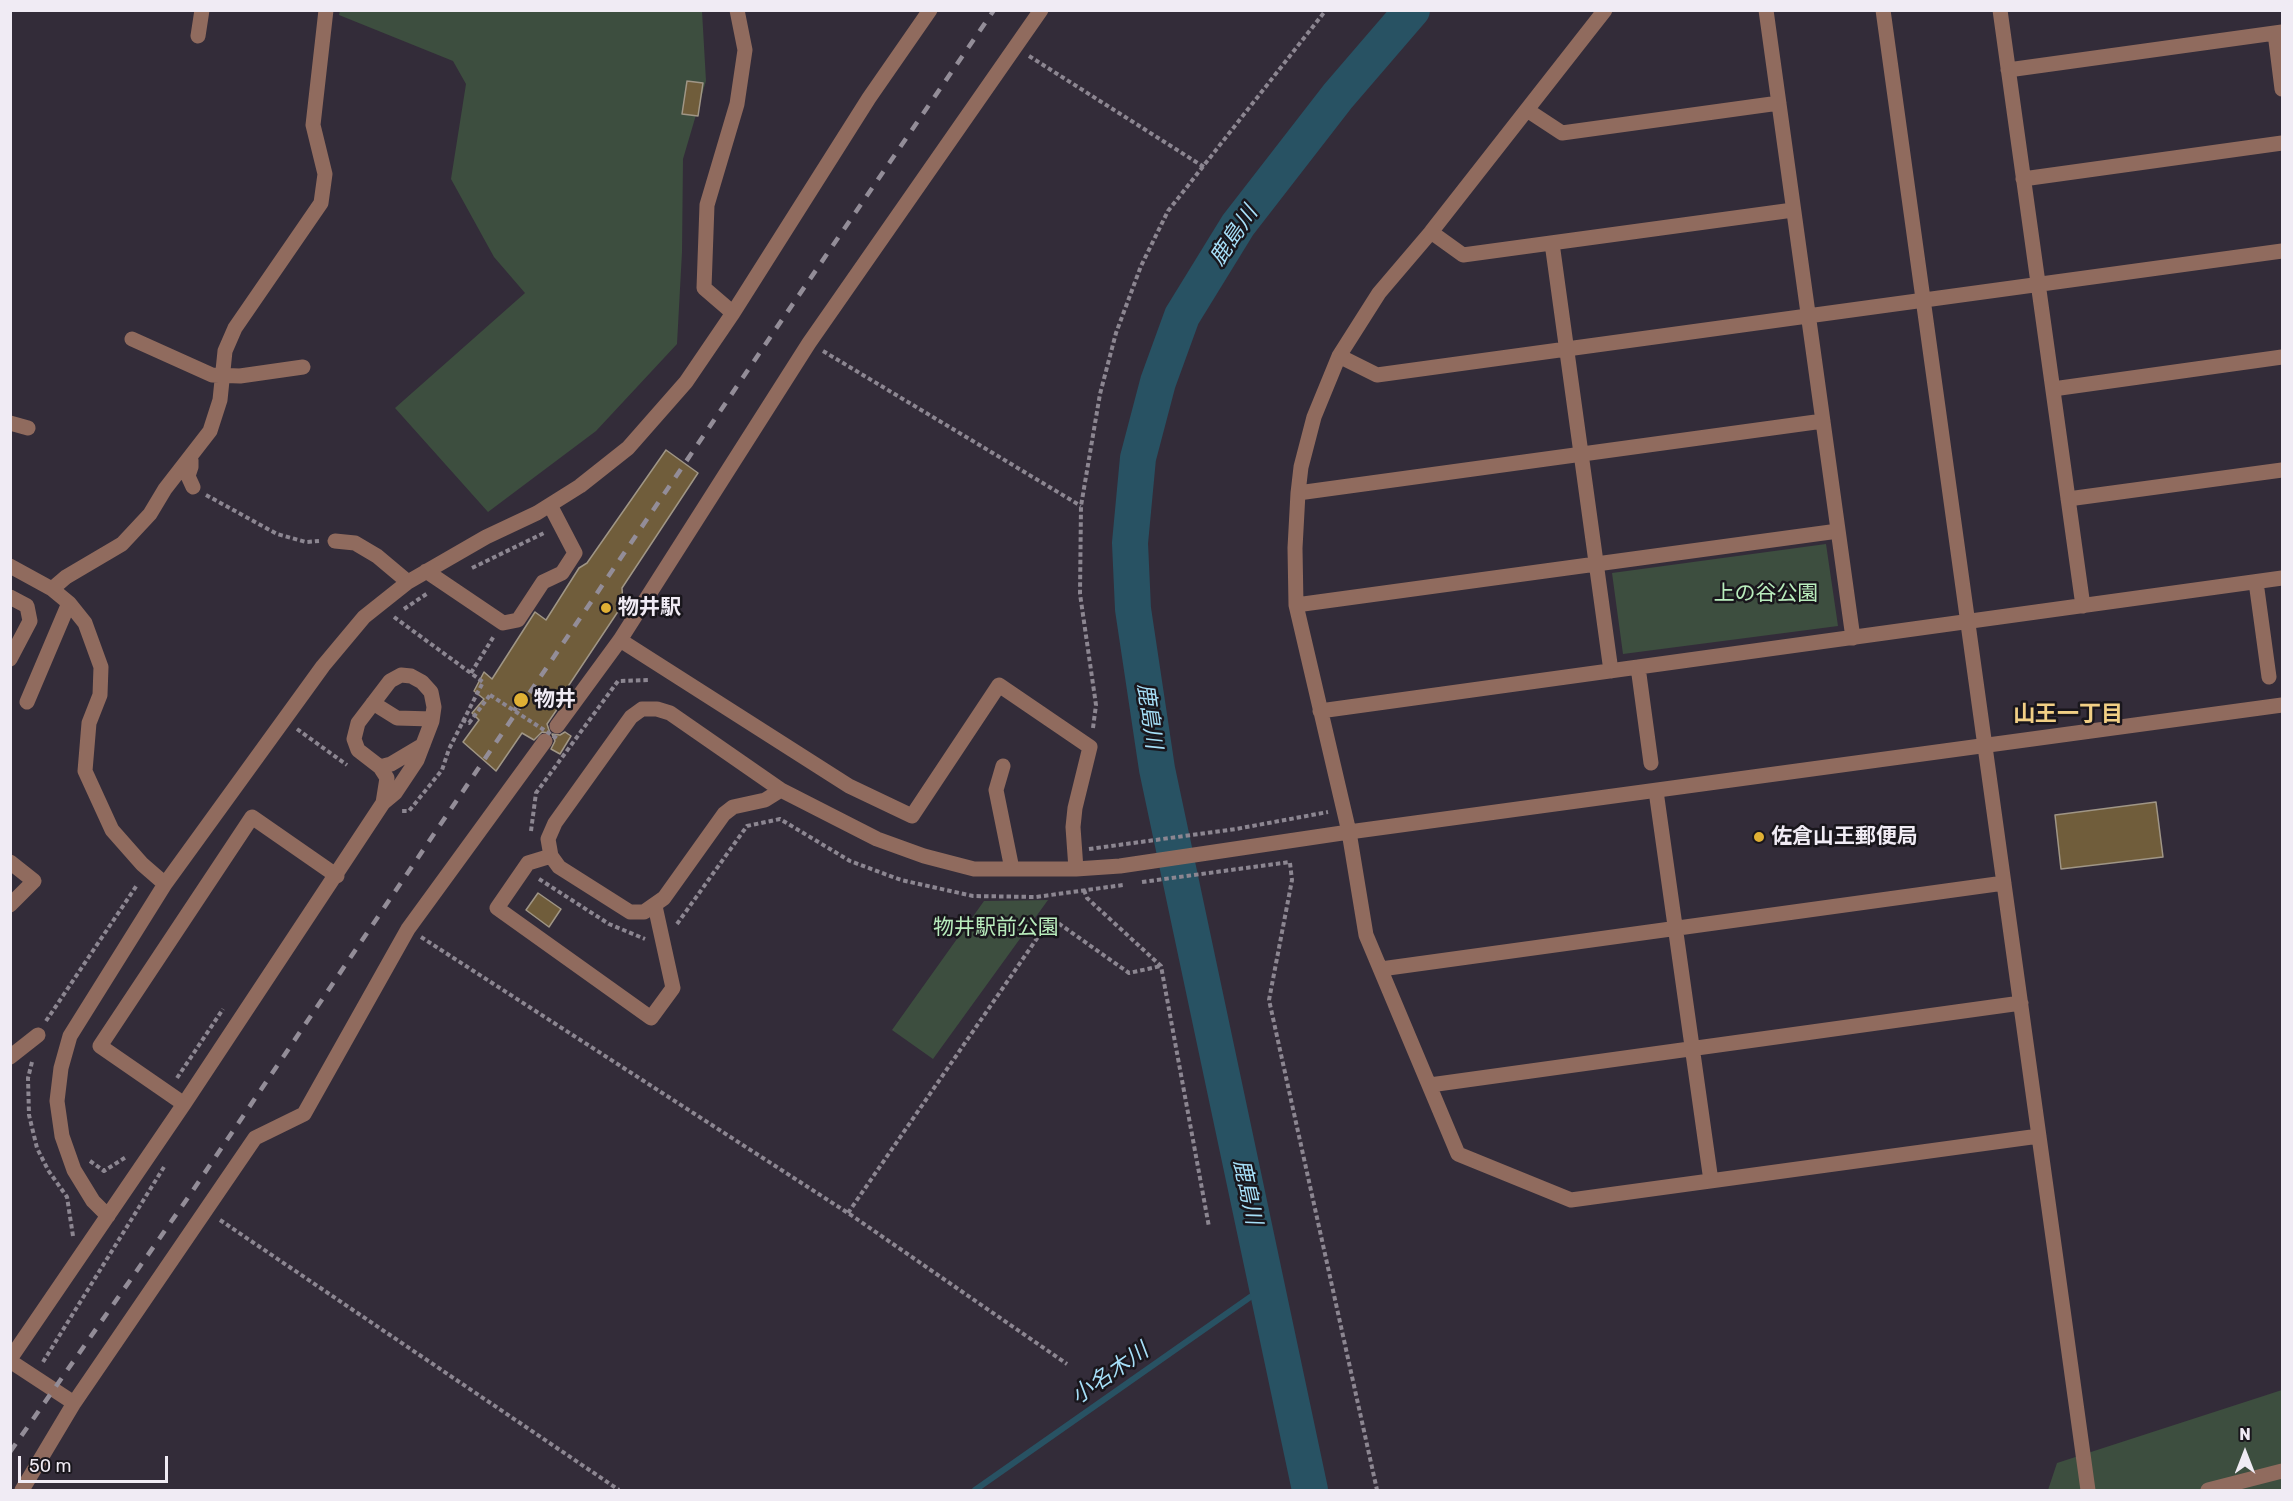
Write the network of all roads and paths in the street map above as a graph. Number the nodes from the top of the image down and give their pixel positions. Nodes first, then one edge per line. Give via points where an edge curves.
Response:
1 (202, 10) edge
2 (326, 10) edge
3 (737, 10) edge
4 (930, 10) edge
5 (1041, 10) edge
6 (1326, 10) edge
7 (1605, 10) edge
8 (1766, 10) edge
9 (1883, 10) edge
10 (2000, 10) edge
11 (2279, 33) edge
12 (198, 36) dead end
13 (1017, 48) junction
14 (2008, 70) junction
15 (2283, 89) edge
16 (1779, 103) junction
17 (1527, 110) junction
18 (2283, 143) edge
19 (1204, 166) junction
20 (2023, 178) junction
21 (1793, 210) junction
22 (1431, 232) junction
23 (1552, 243) junction
24 (2283, 251) edge
25 (2038, 284) junction
26 (1923, 300) junction
27 (733, 313) junction
28 (1808, 316) junction
29 (132, 339) dead end
30 (809, 343) junction
31 (1567, 349) junction
32 (1339, 356) junction
33 (2283, 357) edge
34 (303, 367) dead end
35 (223, 377) junction
36 (2052, 389) junction
37 (1823, 421) junction
38 (10, 423) edge
39 (28, 428) dead end
40 (1581, 454) junction
41 (190, 457) junction
42 (2283, 470) edge
43 (192, 487) joint
44 (1298, 494) junction
45 (2068, 500) junction
46 (550, 505) junction
47 (1081, 506) junction
48 (549, 530) dead end
49 (1838, 531) junction
50 (335, 541) joint
51 (1597, 564) junction
52 (10, 566) edge
53 (468, 569) dead end
54 (426, 571) junction
55 (2283, 578) edge
56 (408, 582) junction
57 (2256, 582) junction
58 (52, 589) junction
59 (10, 597) edge
60 (69, 603) junction
61 (1296, 605) junction
62 (2083, 606) junction
63 (1968, 622) junction
64 (503, 623) junction
65 (1853, 638) junction
66 (620, 640) junction
67 (10, 659) edge
68 (1638, 667) junction
69 (1611, 671) junction
70 (471, 673) dead end
71 (2269, 677) dead end
72 (27, 702) dead end
73 (373, 703) junction
74 (2283, 705) edge
75 (1320, 711) junction
76 (432, 718) junction
77 (462, 720) dead end
78 (553, 735) junction
79 (423, 745) junction
80 (1985, 746) junction
81 (1090, 747) junction
82 (1652, 763) dead end
83 (1003, 766) dead end
84 (380, 767) junction
85 (782, 790) junction
86 (1656, 790) junction
87 (383, 804) junction
88 (1329, 812) dead end
89 (1349, 832) junction
90 (1287, 841) junction
91 (1119, 845) dead end
92 (551, 856) junction
93 (10, 862) edge
94 (1290, 862) junction
95 (1012, 869) junction
96 (1076, 869) junction
97 (337, 876) junction
98 (539, 879) dead end
99 (1137, 883) dead end
100 (2004, 883) junction
101 (165, 884) junction
102 (1126, 884) dead end
103 (1084, 891) junction
104 (10, 905) edge
105 (655, 906) junction
106 (1675, 928) junction
107 (408, 929) junction
108 (673, 930) dead end
109 (647, 940) dead end
110 (1161, 966) junction
111 (1381, 969) junction
112 (2020, 1003) junction
113 (38, 1035) dead end
114 (1692, 1048) junction
115 (10, 1057) edge
116 (1430, 1085) junction
117 (184, 1104) junction
118 (2039, 1136) junction
119 (1710, 1181) junction
120 (204, 1209) junction
121 (848, 1213) junction
122 (108, 1216) junction
123 (1209, 1227) dead end
124 (10, 1360) edge
125 (1067, 1364) dead end
126 (74, 1403) junction
127 (2283, 1471) edge
128 (22, 1491) edge
129 (619, 1491) edge
130 (1377, 1491) edge
131 (2088, 1491) edge
132 (2208, 1491) edge

1 - 12 street
2 - 35 street via 313,125 325,174 321,203 235,328 225,351
3 - 27 street via 745,50 737,104 707,205 704,288
4 - 27 street via 869,98
5 - 13 street
6 - 19 path
7 - 17 street
8 - 16 street
9 - 26 street
10 - 14 street
11 - 14 street
11 - 15 street
13 - 19 path
13 - 30 street
14 - 20 street
16 - 17 street via 1562,133
16 - 21 street
17 - 22 street
18 - 20 street
19 - 47 path via 1168,211 1140,266 1100,394
20 - 25 street
21 - 23 street
21 - 28 street
22 - 23 street via 1463,255
22 - 32 street via 1379,293
23 - 31 street
24 - 25 street
25 - 26 street
25 - 36 street
26 - 28 street
26 - 63 street
27 - 46 street via 686,382 628,448
28 - 31 street
28 - 37 street
29 - 35 street
30 - 47 path
30 - 66 street
31 - 32 street via 1377,375
31 - 40 street
32 - 44 street via 1314,417
33 - 36 street
34 - 35 street
35 - 41 street via 210,431
36 - 45 street
37 - 40 street
37 - 49 street
38 - 39 street
40 - 44 street
40 - 51 street
41 - 43 street via 188,476
41 - 58 street via 150,514 122,544
42 - 45 street
43 - 50 path via 277,534 306,542
44 - 61 street
45 - 62 street
46 - 54 street
46 - 64 street via 575,553 562,573 543,582 518,620
47 - 81 path via 1080,594 1096,705
48 - 53 path
49 - 51 street
49 - 65 street
50 - 56 street via 355,543
51 - 61 street
51 - 69 street
52 - 58 street
54 - 56 street
54 - 64 street
55 - 57 street
56 - 101 street via 364,617 323,666
57 - 62 street
57 - 71 street
58 - 60 street
59 - 67 street via 27,606 30,621
60 - 72 street
60 - 101 street via 85,623 101,667 100,695 88,723 85,771 112,830
61 - 75 street
62 - 63 street
63 - 65 street
63 - 80 street
64 - 70 path
65 - 68 street
66 - 78 street
66 - 81 street via 849,786 912,816 999,685
68 - 69 street
68 - 82 street
69 - 75 street
73 - 76 street via 397,718
73 - 76 street via 390,681 401,675 411,676 431,692
73 - 84 street via 358,723 354,740 358,750
74 - 80 street
75 - 89 street
76 - 79 street
77 - 78 path, bridge via 469,723 490,695
78 - 107 street
79 - 84 street
79 - 87 street via 395,793
80 - 86 street
80 - 100 street
81 - 96 street via 1072,827
83 - 95 street via 996,790
84 - 87 street via 387,778
85 - 92 street via 670,713 642,709 631,717 555,823 548,839
85 - 95 street via 877,839 924,856 974,869
85 - 105 street via 723,814
86 - 89 street
86 - 106 street
87 - 97 street
88 - 91 path
89 - 90 street
89 - 111 street via 1366,935
90 - 94 path
90 - 96 street
92 - 105 street via 559,867 630,912 644,912
92 - 105 street via 528,863 497,908 651,1018 673,988
93 - 104 street via 34,881
94 - 99 path
94 - 130 path via 1292,880 1269,1000
95 - 96 street
96 - 103 path
97 - 117 street
97 - 117 street via 252,818 100,1046
98 - 109 path via 609,924
100 - 106 street
100 - 112 street
101 - 122 street via 70,1036 61,1068 57,1101 62,1136 74,1170 93,1201
102 - 103 path
103 - 108 path via 1036,897 974,896 901,880 850,861 780,819 747,826
103 - 110 path
106 - 111 street
106 - 114 street
107 - 120 street via 304,1114 255,1138
107 - 121 path
110 - 121 path via 1129,973 1051,918
110 - 123 path
111 - 116 street
112 - 114 street
112 - 118 street
113 - 115 street
114 - 116 street
114 - 119 street
116 - 119 street via 1458,1154 1571,1200
117 - 122 street
118 - 119 street
118 - 131 street
120 - 126 street
120 - 129 path
121 - 125 path
122 - 124 street
124 - 126 street
126 - 128 street
127 - 132 street

